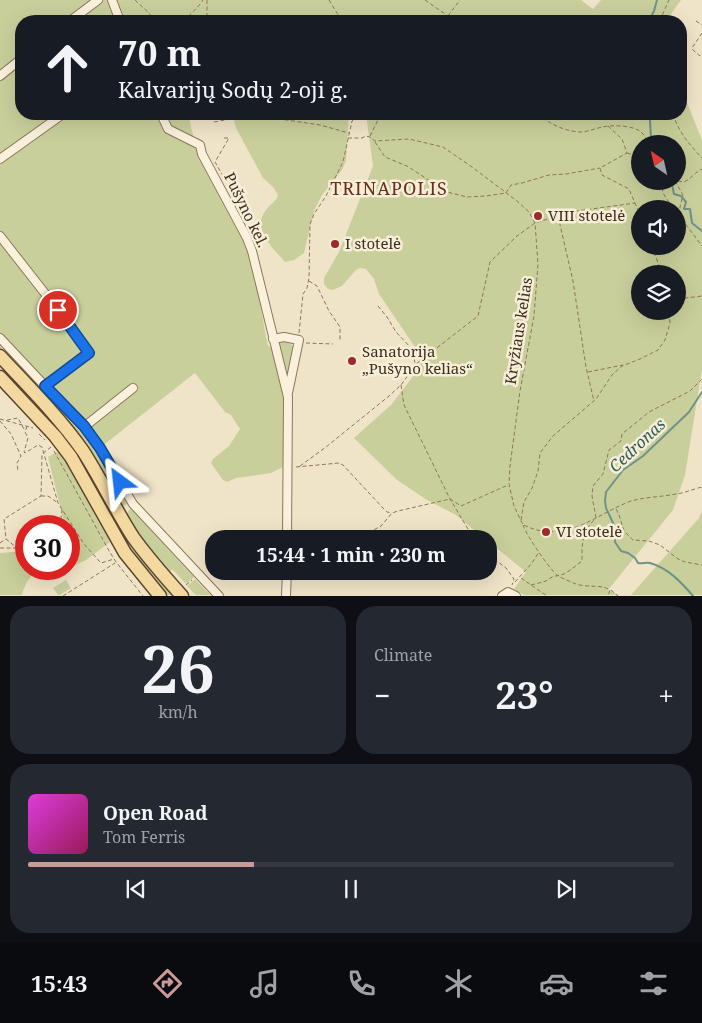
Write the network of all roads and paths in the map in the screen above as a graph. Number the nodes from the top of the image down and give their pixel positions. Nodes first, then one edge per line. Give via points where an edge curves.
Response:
1 (98, 0) edge
2 (112, 0) edge
3 (135, 0) edge
4 (203, 0) edge
5 (207, 0) edge
6 (329, 0) edge
7 (425, 0) edge
8 (460, 0) edge
9 (669, 0) edge
10 (78, 15) edge
11 (118, 15) edge
12 (150, 15) edge
13 (189, 15) edge
14 (207, 15) edge
15 (338, 15) edge
16 (447, 15) edge
17 (449, 15) edge
18 (662, 15) edge
19 (696, 21) dead end
20 (702, 25) edge
21 (702, 33) edge
22 (702, 54) edge
23 (15, 64) edge
24 (0, 76) edge
25 (55, 120) edge
26 (164, 120) edge
27 (225, 120) edge
28 (286, 120) edge
29 (354, 120) edge
30 (378, 120) edge
31 (545, 120) edge
32 (675, 120) edge
33 (214, 122) dead end
34 (608, 126) junction
35 (349, 133) junction
36 (644, 135) edge
37 (370, 136) junction
38 (224, 138) dead end
39 (348, 138) junction
40 (375, 142) junction
41 (627, 153) junction
42 (631, 154) edge
43 (702, 158) edge
44 (0, 159) edge
45 (600, 168) junction
46 (702, 169) edge
47 (232, 178) dead end
48 (686, 181) edge
49 (227, 182) junction
50 (506, 192) junction
51 (633, 200) edge
52 (631, 204) edge
53 (246, 216) dead end
54 (558, 216) junction
55 (536, 223) junction
56 (686, 225) edge
57 (0, 236) edge
58 (702, 246) edge
59 (308, 280) junction
60 (702, 296) edge
61 (686, 298) edge
62 (378, 306) dead end
63 (670, 320) edge
64 (0, 338) edge
65 (273, 339) junction
66 (340, 340) dead end
67 (298, 341) junction
68 (333, 344) dead end
69 (0, 356) edge
70 (629, 363) junction
71 (416, 364) junction
72 (587, 372) junction
73 (0, 377) edge
74 (702, 379) edge
75 (401, 385) junction
76 (45, 386) junction
77 (133, 388) dead end
78 (288, 397) junction
79 (594, 401) junction
80 (0, 420) edge
81 (5, 420) junction
82 (22, 425) junction
83 (27, 426) junction
84 (84, 426) junction
85 (34, 428) dead end
86 (65, 428) junction
87 (36, 430) dead end
88 (26, 432) junction
89 (53, 442) junction
90 (44, 452) junction
91 (300, 466) junction
92 (288, 469) junction
93 (18, 471) dead end
94 (509, 484) junction
95 (702, 487) edge
96 (41, 496) junction
97 (450, 499) junction
98 (58, 503) junction
99 (133, 504) junction
100 (616, 508) junction
101 (62, 509) junction
102 (119, 512) junction
103 (392, 513) junction
104 (61, 515) edge
105 (0, 518) edge
106 (596, 518) junction
107 (4, 519) junction
108 (521, 520) junction
109 (523, 525) junction
110 (287, 530) edge
111 (374, 530) edge
112 (468, 530) edge
113 (6, 538) junction
114 (81, 540) joint
115 (0, 543) edge
116 (15, 546) edge
117 (0, 548) edge
118 (15, 548) edge
119 (539, 551) junction
120 (114, 559) junction
121 (116, 562) junction
122 (497, 562) edge
123 (702, 565) edge
124 (199, 574) junction
125 (557, 576) junction
126 (520, 577) junction
127 (287, 580) edge
128 (514, 583) junction
129 (531, 585) junction
130 (610, 590) junction
131 (184, 591) edge
132 (509, 594) edge
133 (63, 596) edge
134 (143, 596) edge
135 (160, 596) edge
136 (219, 596) edge
137 (286, 596) edge
138 (547, 596) edge
139 (608, 596) edge
140 (618, 596) edge

1 - 10 street
2 - 11 street
3 - 12 path
4 - 13 path
5 - 14 path
6 - 15 path
7 - 16 path
8 - 17 path
9 - 18 path
19 - 20 path
21 - 22 path via 692,48 700,56
23 - 24 street
25 - 44 street
26 - 65 street, Pušyno kel. via 168,129 200,145 247,238
27 - 33 path
28 - 35 path
29 - 35 path
30 - 37 path
31 - 34 path via 560,128 582,132
32 - 43 path
34 - 36 path via 639,130
34 - 41 path via 622,139
35 - 39 path
37 - 39 path
37 - 40 path
38 - 49 path via 229,138 215,162
39 - 59 path via 343,162 310,224
40 - 50 path via 409,139 442,147
40 - 50 path via 385,157 407,166 447,192 467,197
41 - 42 path
41 - 45 path
45 - 50 path via 535,178 511,185
45 - 51 path via 602,175 629,189
46 - 48 path
47 - 49 path
49 - 53 path
50 - 55 path via 530,212
52 - 54 path
54 - 55 path
54 - 72 path via 573,281
55 - 71 path via 490,262 478,316
55 - 94 path, Kryžiaus kelias via 538,264 534,316 520,390
56 - 58 path
57 - 76 street via 89,353
59 - 66 path via 317,286 340,327
59 - 67 path via 303,294
60 - 61 path
62 - 71 path via 412,349
63 - 70 path via 665,340 658,350
64 - 76 street
65 - 67 street via 284,337
65 - 78 street, Pušyno kel.
67 - 68 path
67 - 78 street, Pušyno kel.
69 - 86 main road
70 - 72 path
70 - 79 path via 612,375
71 - 75 path
72 - 79 path
73 - 89 main road
74 - 106 path via 690,391 649,412 622,434 621,441 609,450 603,474 593,486
75 - 91 path
75 - 97 path via 404,405
76 - 84 street
77 - 84 street
78 - 92 street, Pušyno kel.
79 - 108 path via 553,436 540,453 538,471 524,502
80 - 81 path
80 - 93 path via 21,456 17,463
81 - 82 path
81 - 82 path via 18,418
82 - 83 path
82 - 88 path
83 - 85 path
83 - 88 path
84 - 99 street
86 - 89 main road
86 - 102 main road via 94,468
87 - 89 path
88 - 90 path via 28,438 24,452 38,445
89 - 90 path
89 - 120 path
89 - 135 main road via 71,457 125,553
90 - 96 path
90 - 98 path
91 - 92 path
91 - 103 path via 344,465 382,507
92 - 110 street, Pušyno kel.
94 - 97 path via 462,506
94 - 108 path, Kryžiaus kelias
95 - 100 path via 643,498
96 - 98 path via 48,496
96 - 107 path
97 - 103 path
97 - 112 path
98 - 101 path
99 - 102 street
99 - 124 street
100 - 106 path
100 - 123 path via 624,531 633,540 660,544 678,559
101 - 104 path
101 - 114 path
102 - 131 main road via 146,555
103 - 111 path
105 - 107 path
106 - 109 path via 574,528 560,530 537,530
106 - 125 path via 585,530 582,561 569,572
107 - 113 path
108 - 109 path, Kryžiaus kelias
109 - 119 path, Kryžiaus kelias
113 - 115 path
113 - 116 path
114 - 120 path via 101,563
117 - 118 path
119 - 125 path, Kryžiaus kelias
119 - 126 path
120 - 121 path
121 - 133 path
121 - 134 path
122 - 128 path via 509,572
124 - 131 path
124 - 136 street
125 - 129 path
125 - 130 path via 576,584 605,586
126 - 128 path
126 - 129 path
127 - 137 street
128 - 132 path
129 - 138 path
130 - 139 path
130 - 140 path

